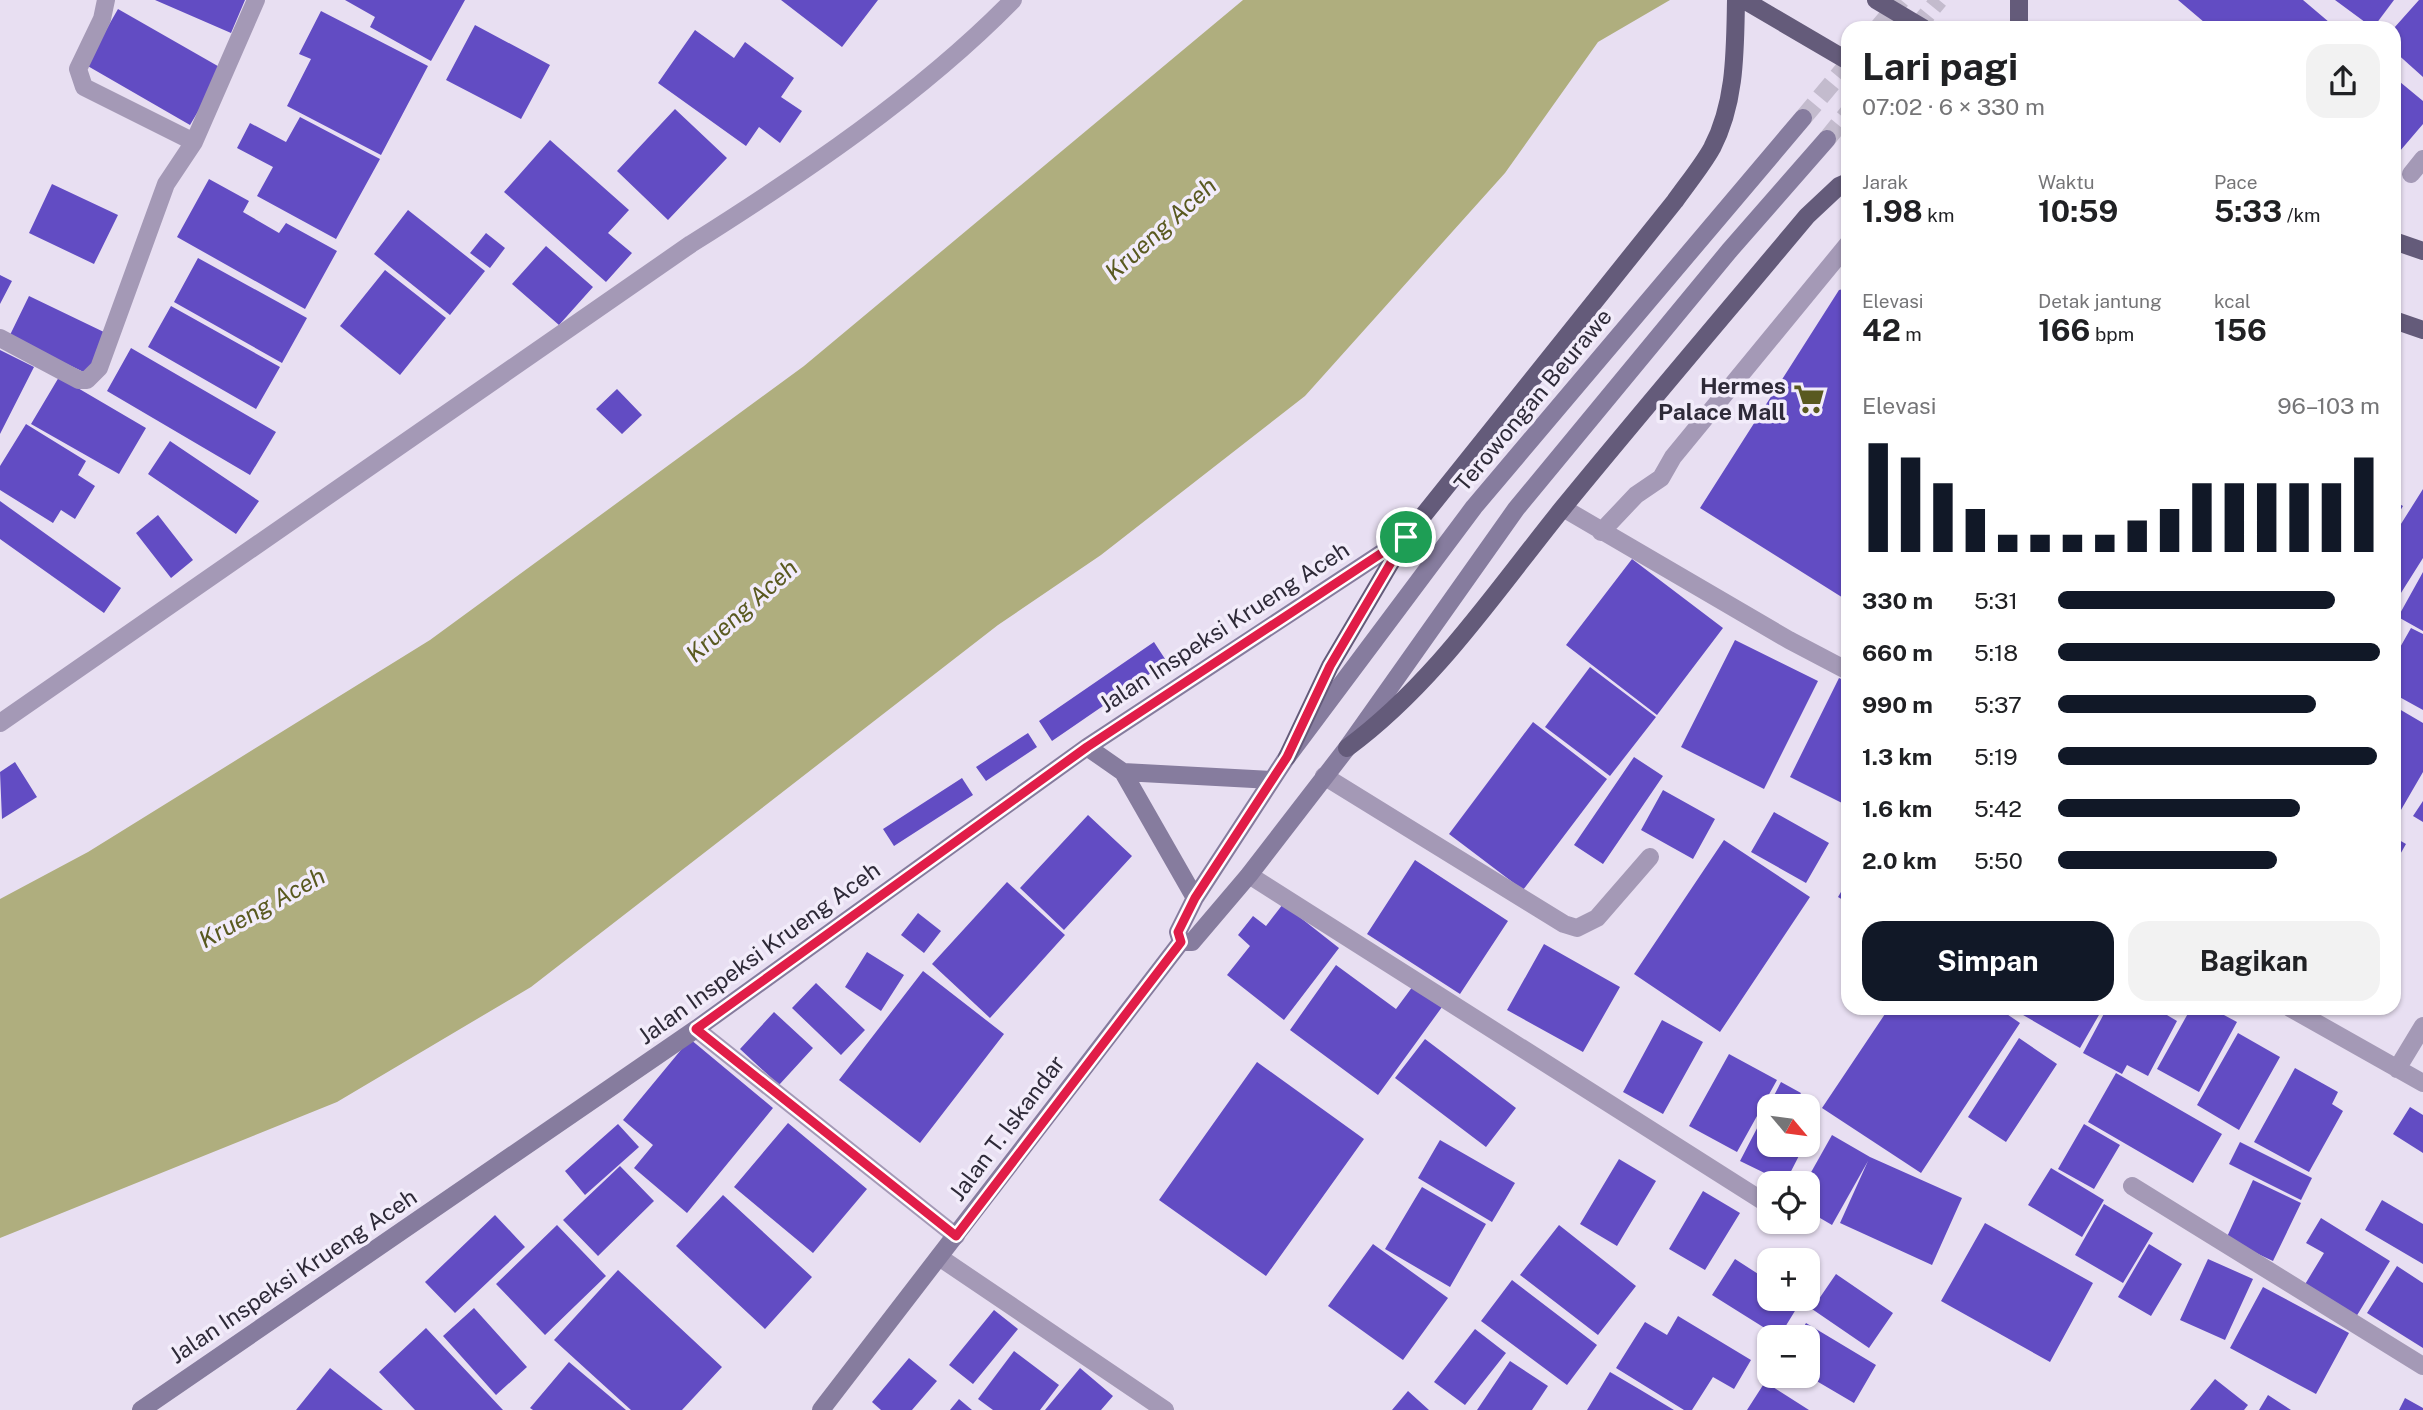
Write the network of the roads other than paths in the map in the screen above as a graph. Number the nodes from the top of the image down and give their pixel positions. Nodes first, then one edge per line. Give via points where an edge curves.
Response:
1 (106, 0) edge
2 (256, 0) edge
3 (1013, 0) edge
4 (1736, 0) edge
5 (1744, 0) edge
6 (1876, 0) edge
7 (2019, 0) edge
8 (1911, 21) edge
9 (2019, 21) edge
10 (1841, 57) edge
11 (1803, 118) tunnel mouth
12 (1827, 139) tunnel mouth
13 (194, 142) junction
14 (2423, 159) edge
15 (2411, 174) dead end
16 (1841, 185) edge
17 (2401, 243) edge
18 (2423, 251) edge
19 (1841, 253) edge
20 (2401, 322) edge
21 (2423, 330) edge
22 (0, 338) edge
23 (1563, 508) junction
24 (1601, 532) junction
25 (1406, 537) junction
26 (1841, 667) edge
27 (0, 723) edge
28 (1087, 747) junction
29 (1347, 748) junction
30 (1287, 757) junction
31 (1123, 772) junction
32 (1324, 776) junction
33 (1272, 779) junction
34 (1650, 858) dead end
35 (1249, 875) junction
36 (1195, 898) junction
37 (1181, 942) junction
38 (2302, 1015) edge
39 (2423, 1026) edge
40 (696, 1029) junction
41 (2397, 1069) junction
42 (2423, 1083) edge
43 (2132, 1186) dead end
44 (1757, 1197) edge
45 (956, 1236) junction
46 (939, 1257) junction
47 (2423, 1366) edge
48 (141, 1410) edge
49 (821, 1410) edge
50 (1165, 1410) edge

1 - 13 street via 102,19 78,68 84,87
2 - 13 street
3 - 27 street via 883,111 772,192
4 - 25 main road via 1735,60 1728,103 1712,148 1675,201
5 - 10 main road
6 - 8 main road
7 - 9 main road
11 - 30 street, Terowongan Beurawe via 1474,507
12 - 29 street via 1517,509
13 - 22 street via 166,184 99,368 87,380 79,380
14 - 15 street
16 - 23 main road via 1807,216
17 - 18 main road
19 - 24 street via 1673,457 1661,478 1636,495
20 - 21 main road
23 - 24 street
23 - 29 main road via 1447,654 1387,719
24 - 26 street
25 - 28 street, Jalan Inspeksi Krueng Aceh
25 - 30 main road via 1330,666
28 - 31 street
28 - 40 street, Jalan Inspeksi Krueng Aceh
29 - 32 street
30 - 33 street, Terowongan Beurawe
31 - 33 street
31 - 36 street
32 - 34 street via 1564,925 1577,928 1597,918
32 - 35 street
33 - 36 street, Terowongan Beurawe
35 - 37 street, Jalan T. Iskandar via 1192,942
35 - 44 street
36 - 37 street, Jalan T. Iskandar via 1178,932
37 - 45 street, Jalan T. Iskandar
38 - 41 street
39 - 41 street
40 - 45 street
40 - 48 street, Jalan Inspeksi Krueng Aceh
41 - 42 street
43 - 47 street
45 - 46 street, Jalan T. Iskandar
46 - 49 street, Jalan T. Iskandar
46 - 50 street

